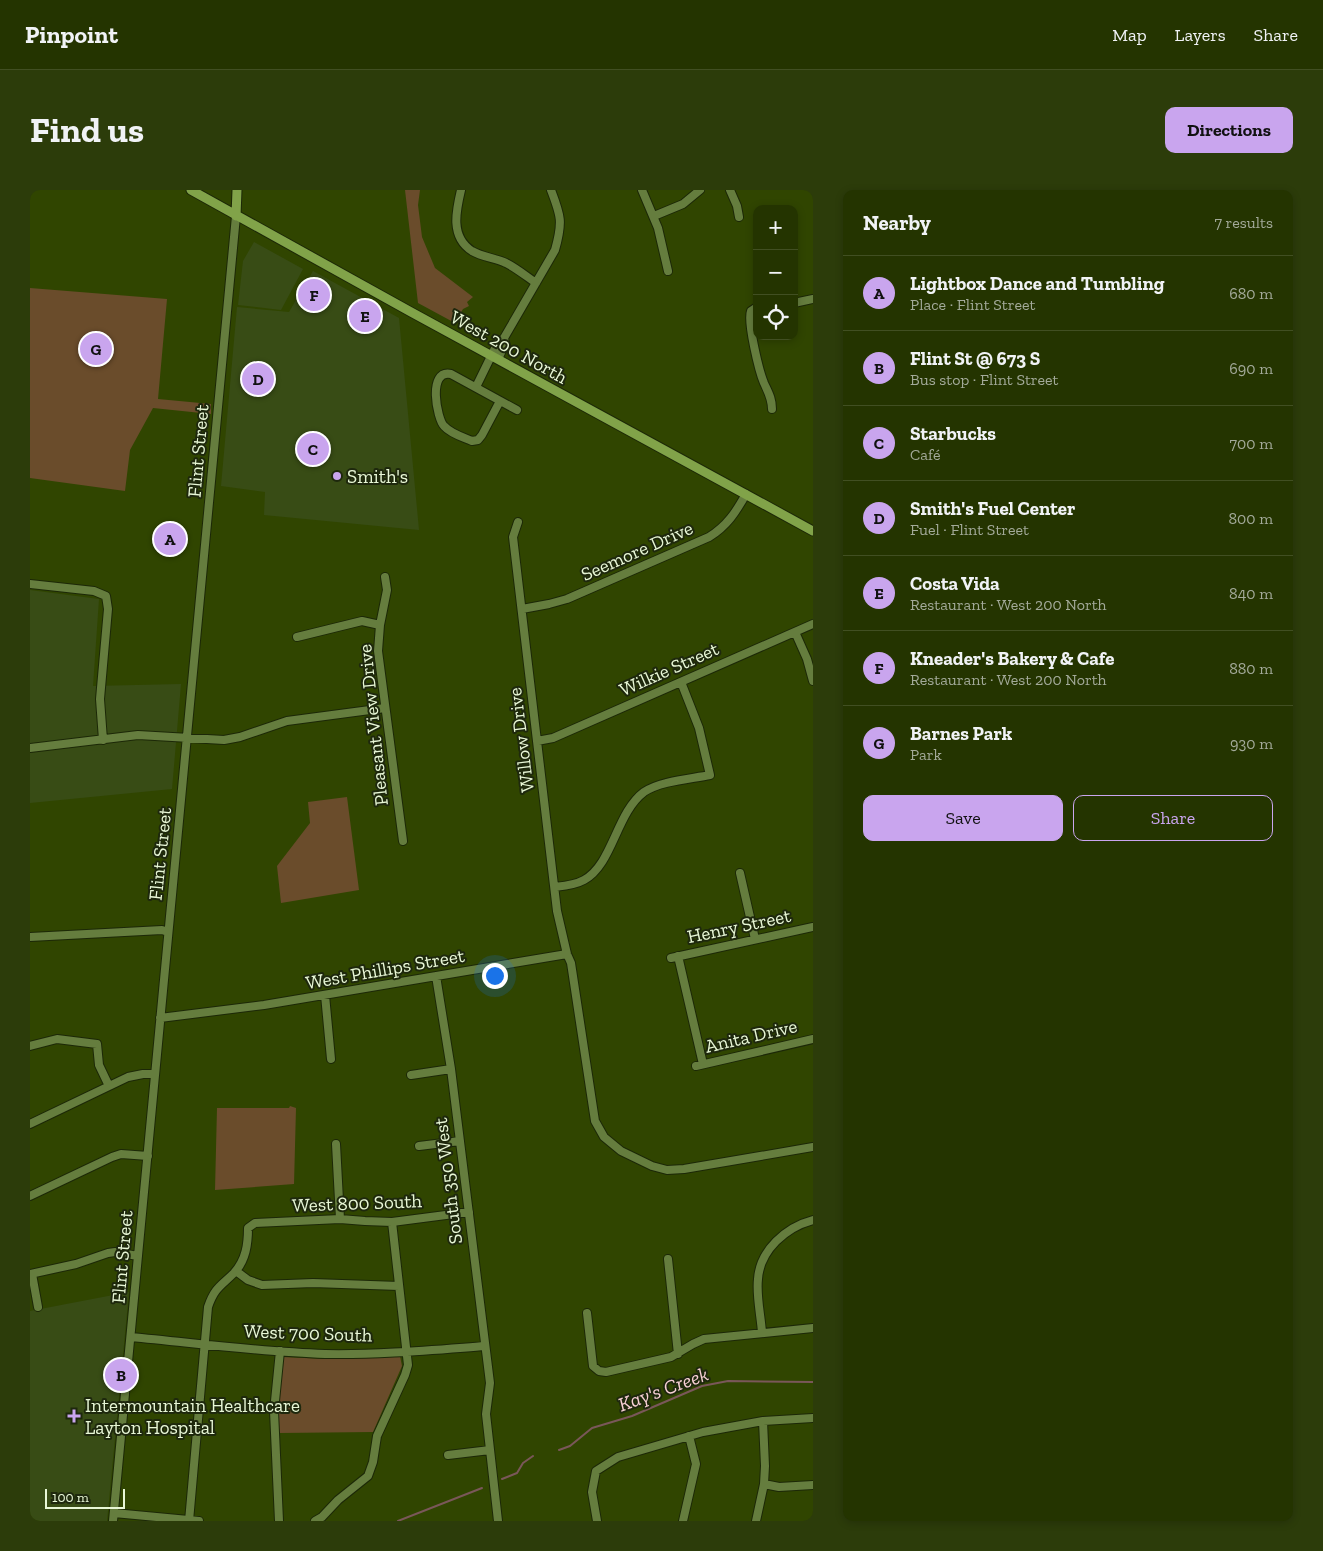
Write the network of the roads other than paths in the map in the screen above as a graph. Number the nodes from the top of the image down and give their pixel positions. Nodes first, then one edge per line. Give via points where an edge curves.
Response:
1 (191, 190) edge
2 (237, 190) edge
3 (460, 190) edge
4 (551, 190) edge
5 (642, 190) edge
6 (700, 190) edge
7 (730, 190) edge
8 (236, 216) junction
9 (654, 216) junction
10 (738, 217) dead end
11 (668, 271) dead end
12 (536, 283) junction
13 (813, 300) edge
14 (798, 302) edge
15 (753, 311) edge
16 (753, 338) edge
17 (753, 340) edge
18 (494, 357) junction
19 (476, 387) junction
20 (500, 401) junction
21 (772, 409) dead end
22 (517, 410) dead end
23 (746, 494) junction
24 (518, 522) dead end
25 (813, 531) edge
26 (385, 576) dead end
27 (30, 584) edge
28 (522, 609) junction
29 (380, 624) junction
30 (813, 624) edge
31 (794, 632) junction
32 (297, 637) dead end
33 (813, 681) edge
34 (680, 682) junction
35 (385, 708) junction
36 (187, 739) junction
37 (103, 740) junction
38 (537, 740) junction
39 (30, 748) edge
40 (403, 841) dead end
41 (740, 873) dead end
42 (554, 887) junction
43 (813, 926) edge
44 (168, 932) junction
45 (30, 937) edge
46 (755, 939) junction
47 (567, 954) junction
48 (436, 976) junction
49 (325, 995) junction
50 (160, 1018) junction
51 (813, 1038) edge
52 (30, 1046) edge
53 (331, 1058) dead end
54 (700, 1065) joint
55 (451, 1069) junction
56 (155, 1074) junction
57 (411, 1075) dead end
58 (108, 1086) junction
59 (30, 1124) edge
60 (460, 1141) junction
61 (336, 1144) dead end
62 (419, 1146) dead end
63 (813, 1147) edge
64 (148, 1156) junction
65 (30, 1196) edge
66 (469, 1212) junction
67 (340, 1219) junction
68 (813, 1220) edge
69 (392, 1222) junction
70 (138, 1256) junction
71 (668, 1259) dead end
72 (236, 1271) junction
73 (31, 1274) edge
74 (399, 1286) junction
75 (38, 1307) dead end
76 (587, 1313) dead end
77 (813, 1328) edge
78 (762, 1333) junction
79 (131, 1336) junction
80 (206, 1344) junction
81 (484, 1346) junction
82 (280, 1351) junction
83 (407, 1351) junction
84 (678, 1354) junction
85 (813, 1418) edge
86 (763, 1421) junction
87 (689, 1436) junction
88 (490, 1450) junction
89 (448, 1456) dead end
90 (764, 1484) junction
91 (813, 1485) edge
92 (114, 1517) edge
93 (189, 1520) edge
94 (200, 1521) edge
95 (279, 1521) edge
96 (315, 1521) edge
97 (498, 1521) edge
98 (597, 1521) edge
99 (683, 1521) edge
100 (756, 1521) edge

1 - 8 main road, West 200 North
2 - 8 main road, Flint Street
3 - 12 street via 455,221 464,243 474,252 508,264
4 - 12 street via 561,226 555,250
5 - 9 street
6 - 9 street via 683,204
7 - 10 street
8 - 18 main road, West 200 North
8 - 36 street, Flint Street
9 - 11 street
12 - 18 street via 504,338 498,342
13 - 14 street
15 - 16 street via 749,320
17 - 21 street
18 - 19 street
18 - 23 main road, West 200 North
19 - 20 street
19 - 20 street via 450,374 441,375 436,383 436,394 441,422 448,430 476,441
20 - 22 street
23 - 25 main road, West 200 North
23 - 28 street, Seemore Drive via 732,517 709,537 567,599
24 - 28 street, Willow Drive via 514,537
26 - 29 street, Pleasant View Drive via 387,590
27 - 37 street via 94,591 106,596 108,609 100,699
28 - 38 street, Willow Drive
29 - 32 street via 362,621
29 - 35 street, Pleasant View Drive via 378,651
30 - 31 street, Wilkie Street
31 - 33 street
31 - 34 street, Wilkie Street
34 - 38 street, Wilkie Street via 553,738
34 - 42 street via 699,728 710,775 657,785 645,792 628,809 593,874 574,884
35 - 36 street via 287,721 224,740
35 - 40 street, Pleasant View Drive
36 - 37 street via 151,735
36 - 44 street, Flint Street
37 - 39 street
38 - 42 street, Willow Drive
41 - 46 street
42 - 47 street, Willow Drive
43 - 46 street, Henry Street
44 - 45 street
44 - 50 street, Flint Street
46 - 54 street, Henry Street via 674,957 694,1028
47 - 48 street, West Phillips Street
47 - 63 street via 571,963 594,1121 604,1137 652,1166 668,1170 684,1170
48 - 49 street, West Phillips Street
48 - 55 street, South 350 West
49 - 50 street, West Phillips Street
49 - 53 street
50 - 56 street, Flint Street
51 - 54 street, Anita Drive
52 - 58 street via 57,1039 97,1044 99,1065
55 - 57 street
55 - 60 street, South 350 West
56 - 58 street via 128,1076
56 - 64 street, Flint Street
58 - 59 street
60 - 62 street
60 - 66 street, South 350 West
61 - 67 street
64 - 65 street via 121,1154 112,1157
64 - 70 street, Flint Street
66 - 69 street, West 800 South
66 - 81 street, South 350 West
67 - 69 street, West 800 South
67 - 72 street, West 800 South via 255,1223 248,1228 244,1257
68 - 78 street via 782,1235 763,1261 758,1279
69 - 74 street
70 - 73 street via 108,1253
70 - 79 street, Flint Street
71 - 84 street
72 - 74 street via 262,1285
72 - 80 street via 217,1287 212,1296 208,1306
73 - 75 street
74 - 83 street
76 - 84 street via 593,1366 599,1371
77 - 78 street
78 - 84 street via 704,1339
79 - 80 street, West 700 South
79 - 92 street, Flint Street
80 - 82 street, West 700 South
80 - 93 street
81 - 83 street, West 700 South
81 - 88 street, South 350 West via 490,1383 486,1414
82 - 83 street, West 700 South via 325,1354
82 - 95 street via 274,1412
83 - 96 street via 405,1376 377,1436 374,1462 368,1476
85 - 86 street
86 - 87 street
86 - 90 street
87 - 98 street via 618,1457 596,1471 592,1492
87 - 99 street via 696,1464
88 - 89 street
88 - 97 street, South 350 West
90 - 91 street via 779,1487
90 - 100 street
92 - 93 street
93 - 94 street

